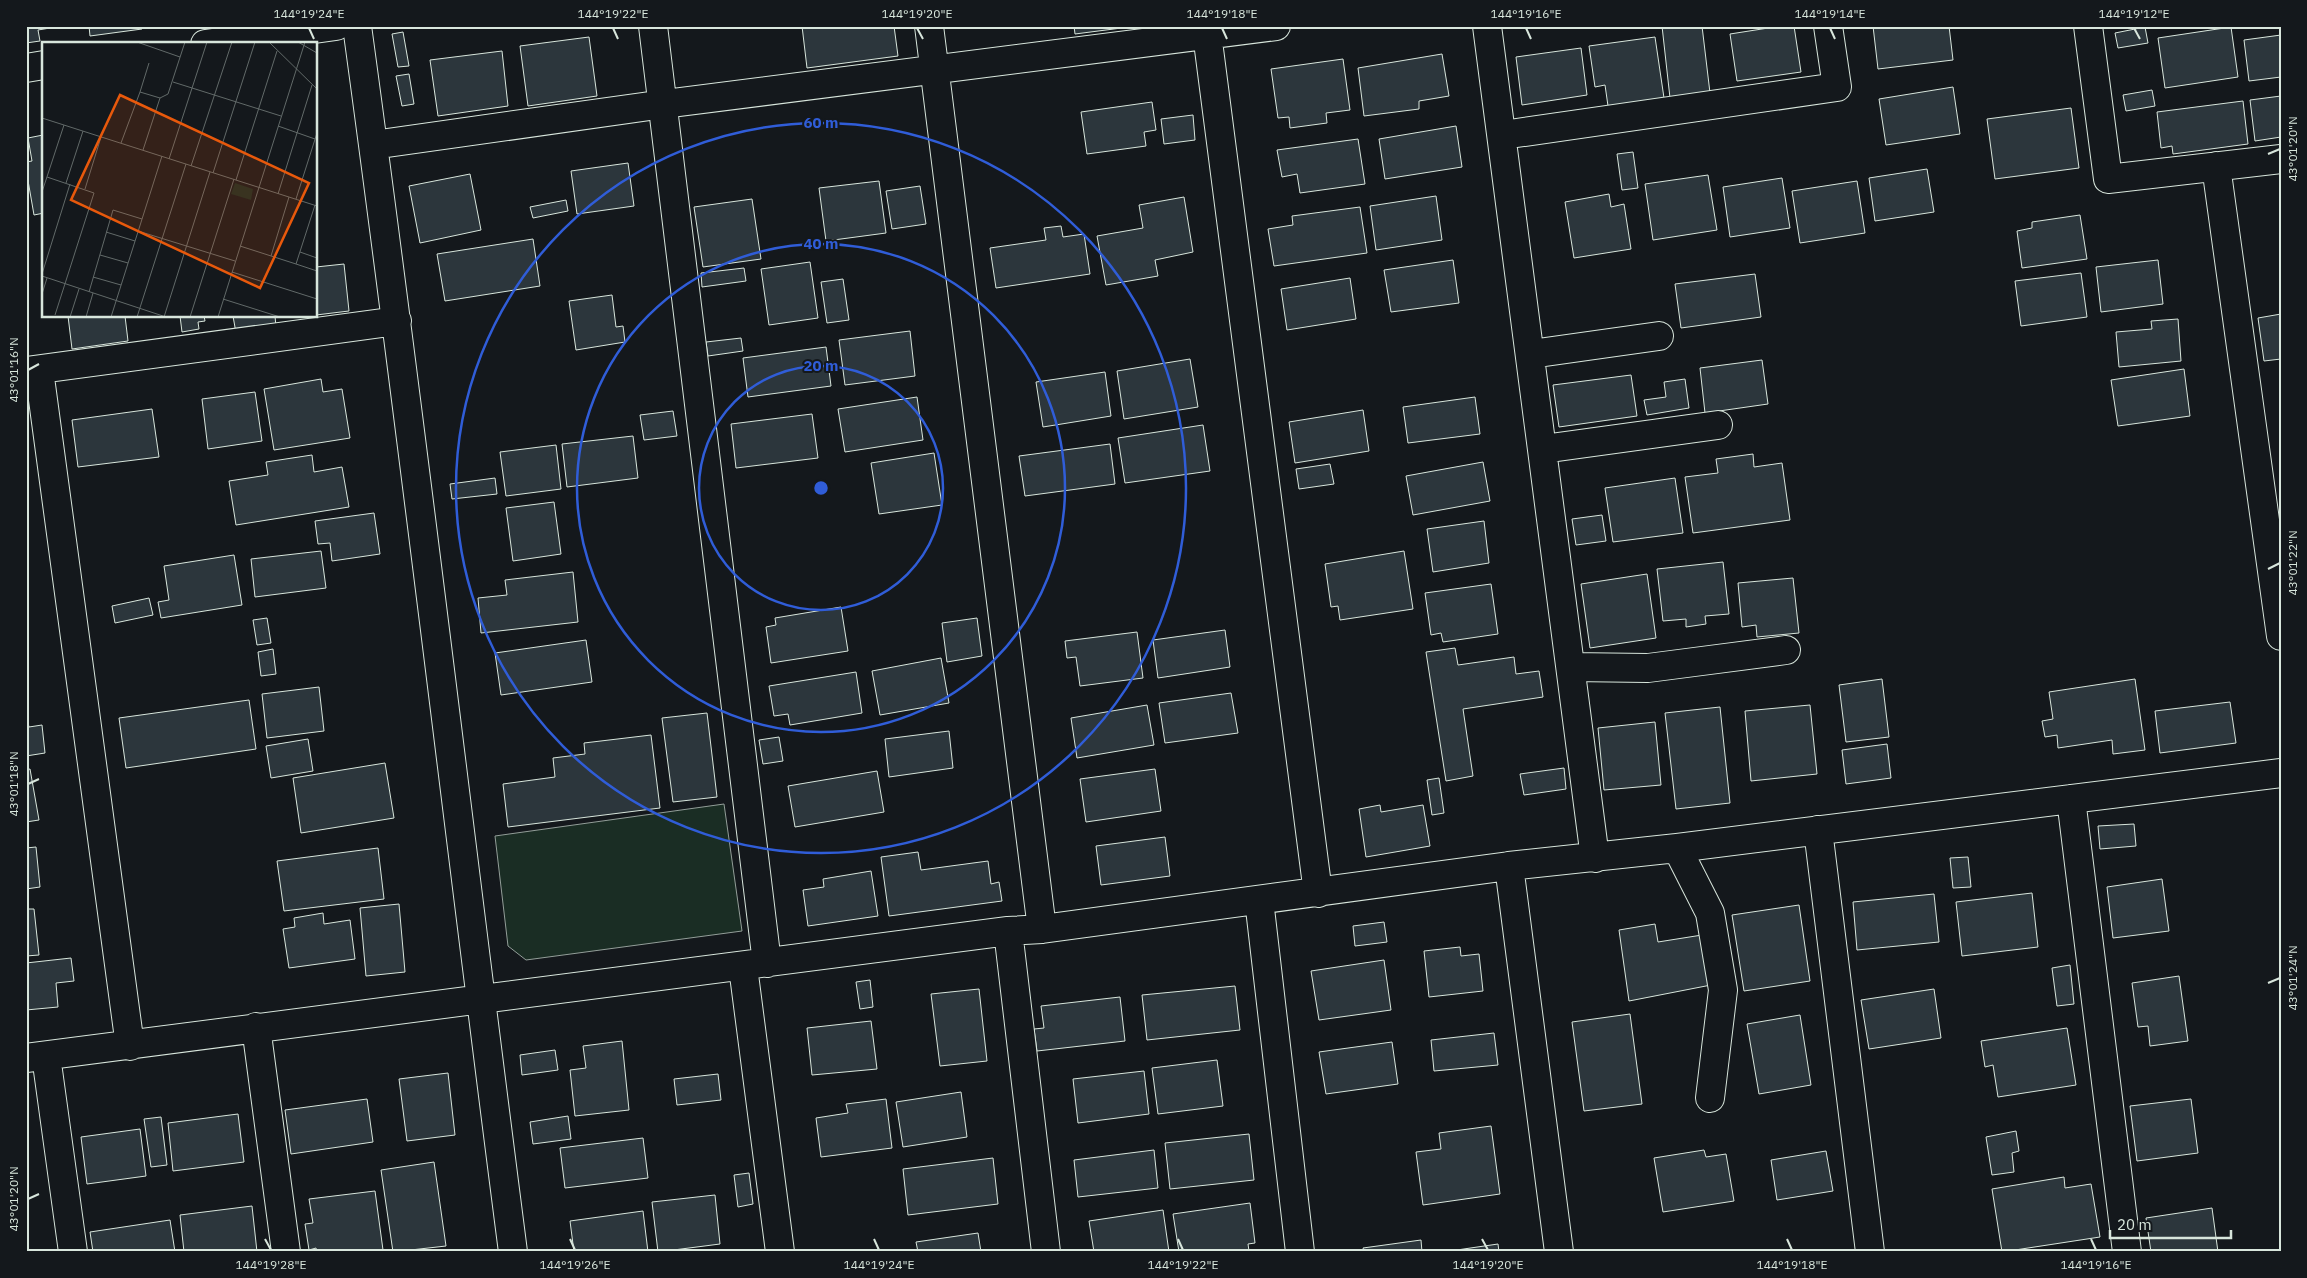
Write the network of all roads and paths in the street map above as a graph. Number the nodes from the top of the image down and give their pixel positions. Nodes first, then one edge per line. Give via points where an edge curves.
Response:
1 (336, 26) edge
2 (357, 26) edge
3 (653, 26) edge
4 (929, 26) edge
5 (1276, 26) edge
6 (1487, 26) edge
7 (1828, 26) edge
8 (2088, 26) edge
9 (1207, 31) edge
10 (220, 42) edge
11 (42, 65) edge
12 (26, 68) edge
13 (934, 71) junction
14 (664, 104) junction
15 (1503, 135) junction
16 (373, 145) junction
17 (2281, 159) edge
18 (2216, 166) junction
19 (397, 321) junction
20 (1659, 336) dead end
21 (1531, 354) junction
22 (32, 370) edge
23 (1718, 425) dead end
24 (1544, 449) junction
25 (2281, 636) edge
26 (1786, 650) dead end
27 (1571, 667) junction
28 (2281, 773) edge
29 (2071, 799) junction
30 (1818, 830) junction
31 (1677, 848) junction
32 (1596, 858) junction
33 (1509, 866) junction
34 (1318, 893) junction
35 (1259, 900) junction
36 (1042, 928) junction
37 (1008, 931) junction
38 (755, 965) junction
39 (480, 1000) junction
40 (256, 1028) junction
41 (130, 1046) junction
42 (36, 1057) edge
43 (1710, 1098) dead end
44 (73, 1252) edge
45 (286, 1252) edge
46 (513, 1252) edge
47 (780, 1252) edge
48 (1046, 1252) edge
49 (1300, 1252) edge
50 (1559, 1252) edge
51 (1870, 1252) edge
52 (2127, 1252) edge

1 - 10 street
2 - 16 street
3 - 14 street
4 - 13 street
5 - 9 street
6 - 15 street
7 - 15 street via 1837,87
8 - 18 street via 2108,179
9 - 13 street
9 - 34 street
11 - 12 street
13 - 14 street
13 - 36 street
14 - 16 street
14 - 38 street
15 - 21 street
16 - 19 street
17 - 18 street
18 - 25 street
19 - 22 street
19 - 39 street
20 - 21 street
21 - 24 street
22 - 41 street
23 - 24 street
24 - 27 street
26 - 27 street via 1648,668
27 - 32 street
28 - 29 street
29 - 30 street
29 - 52 street
30 - 31 street
30 - 51 street
31 - 32 street
31 - 43 street via 1710,914 1723,990
32 - 33 street
33 - 34 street
33 - 50 street
34 - 35 street
35 - 36 street
35 - 49 street
36 - 37 street
37 - 38 street
37 - 48 street
38 - 39 street
38 - 47 street
39 - 40 street
39 - 46 street
40 - 41 street
40 - 45 street
41 - 42 street
42 - 44 street

